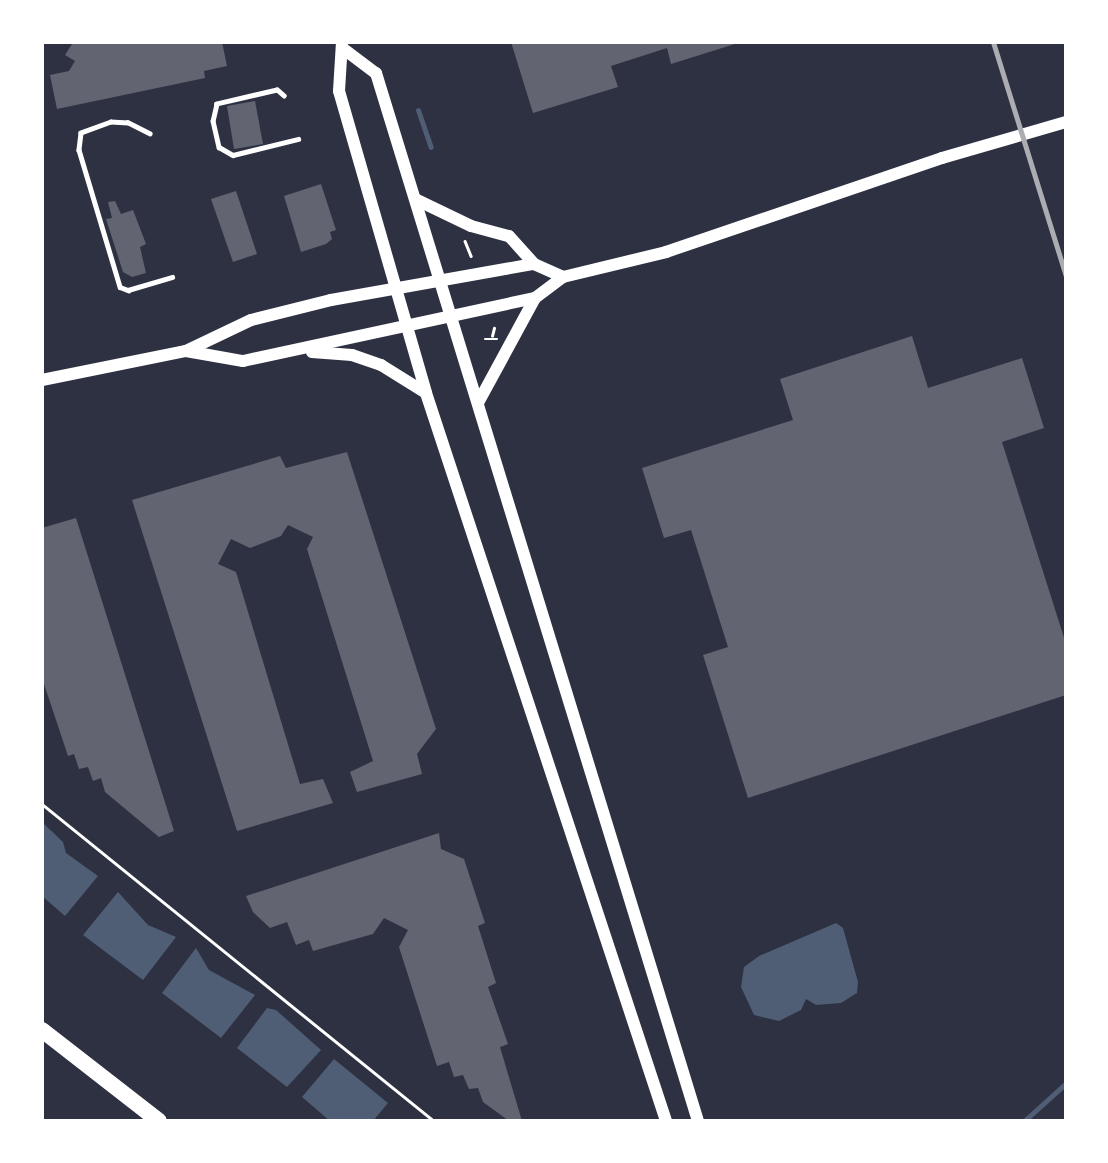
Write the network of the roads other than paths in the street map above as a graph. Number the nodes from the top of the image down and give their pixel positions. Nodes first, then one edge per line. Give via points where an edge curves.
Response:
1 (344, 46) edge
2 (284, 96) dead end
3 (1066, 122) edge
4 (150, 134) dead end
5 (298, 139) dead end
6 (417, 200) junction
7 (534, 264) junction
8 (172, 277) dead end
9 (564, 277) junction
10 (441, 281) junction
11 (397, 289) junction
12 (535, 299) junction
13 (452, 317) junction
14 (407, 327) junction
15 (186, 351) junction
16 (297, 351) junction
17 (42, 380) edge
18 (426, 393) junction
19 (478, 403) junction
20 (42, 1030) edge
21 (159, 1121) edge
22 (666, 1121) edge
23 (698, 1121) edge

1 - 6 main road via 376,74
1 - 11 main road via 339,91
2 - 5 lane via 277,90 217,104 213,121 219,147 233,155
3 - 9 main road via 942,158 666,252
4 - 8 lane via 128,123 111,122 81,133 79,150 120,286 128,290
6 - 7 main road via 471,226 509,236
6 - 10 main road
7 - 9 main road
7 - 10 main road
9 - 12 main road
10 - 11 main road
10 - 13 main road
11 - 14 main road
11 - 15 main road via 251,320
12 - 13 main road
12 - 19 main road
13 - 14 main road
13 - 19 main road
14 - 16 main road
14 - 18 main road
15 - 16 main road via 243,361
15 - 17 main road
16 - 18 main road via 352,355 381,365
18 - 22 main road
19 - 23 main road
20 - 21 highway

